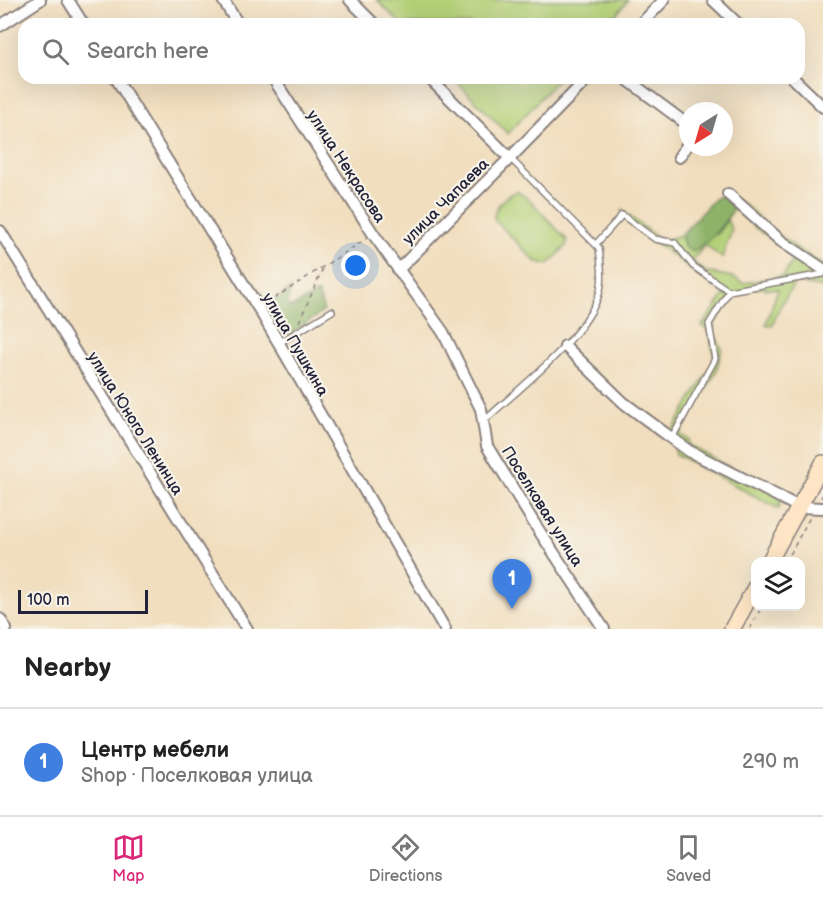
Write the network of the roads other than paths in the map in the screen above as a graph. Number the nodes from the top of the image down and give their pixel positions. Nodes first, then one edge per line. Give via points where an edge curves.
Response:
1 (40, 0) edge
2 (68, 0) edge
3 (223, 0) edge
4 (350, 0) edge
5 (664, 0) edge
6 (713, 0) edge
7 (79, 18) edge
8 (234, 18) edge
9 (368, 18) edge
10 (647, 18) edge
11 (732, 18) edge
12 (0, 26) edge
13 (120, 84) edge
14 (277, 84) edge
15 (435, 84) edge
16 (582, 84) edge
17 (633, 84) edge
18 (799, 84) edge
19 (823, 107) edge
20 (679, 118) edge
21 (510, 158) junction
22 (728, 194) dead end
23 (0, 231) edge
24 (596, 244) junction
25 (823, 269) edge
26 (398, 270) junction
27 (823, 274) edge
28 (729, 291) junction
29 (332, 311) dead end
30 (279, 343) junction
31 (565, 346) junction
32 (482, 422) junction
33 (672, 438) junction
34 (823, 463) edge
35 (812, 509) edge
36 (772, 557) edge
37 (751, 595) edge
38 (0, 619) edge
39 (6, 629) edge
40 (247, 629) edge
41 (445, 629) edge
42 (604, 629) edge
43 (732, 629) edge

1 - 12 street
2 - 7 street
3 - 8 street
4 - 9 street
5 - 10 street
6 - 11 street
13 - 30 street, улица Пушкина
14 - 26 street, улица Некрасова
15 - 21 street, улица Чапаева
16 - 21 street
17 - 20 street
18 - 19 street
21 - 24 lane
21 - 26 street, улица Чапаева
22 - 25 street via 781,241
23 - 40 street, улица Юного Ленинца
24 - 28 lane via 622,215 655,239 675,243 693,266
24 - 31 lane via 602,286 586,321
26 - 32 street, Поселковая улица via 443,332 481,409
27 - 28 lane
28 - 33 lane via 709,324 715,359
29 - 30 lane
30 - 41 street, улица Пушкина
31 - 32 lane
31 - 33 street via 624,403
32 - 42 street, Поселковая улица via 487,446
33 - 35 street via 733,475
34 - 35 main road
35 - 36 main road
37 - 43 main road
38 - 39 street

